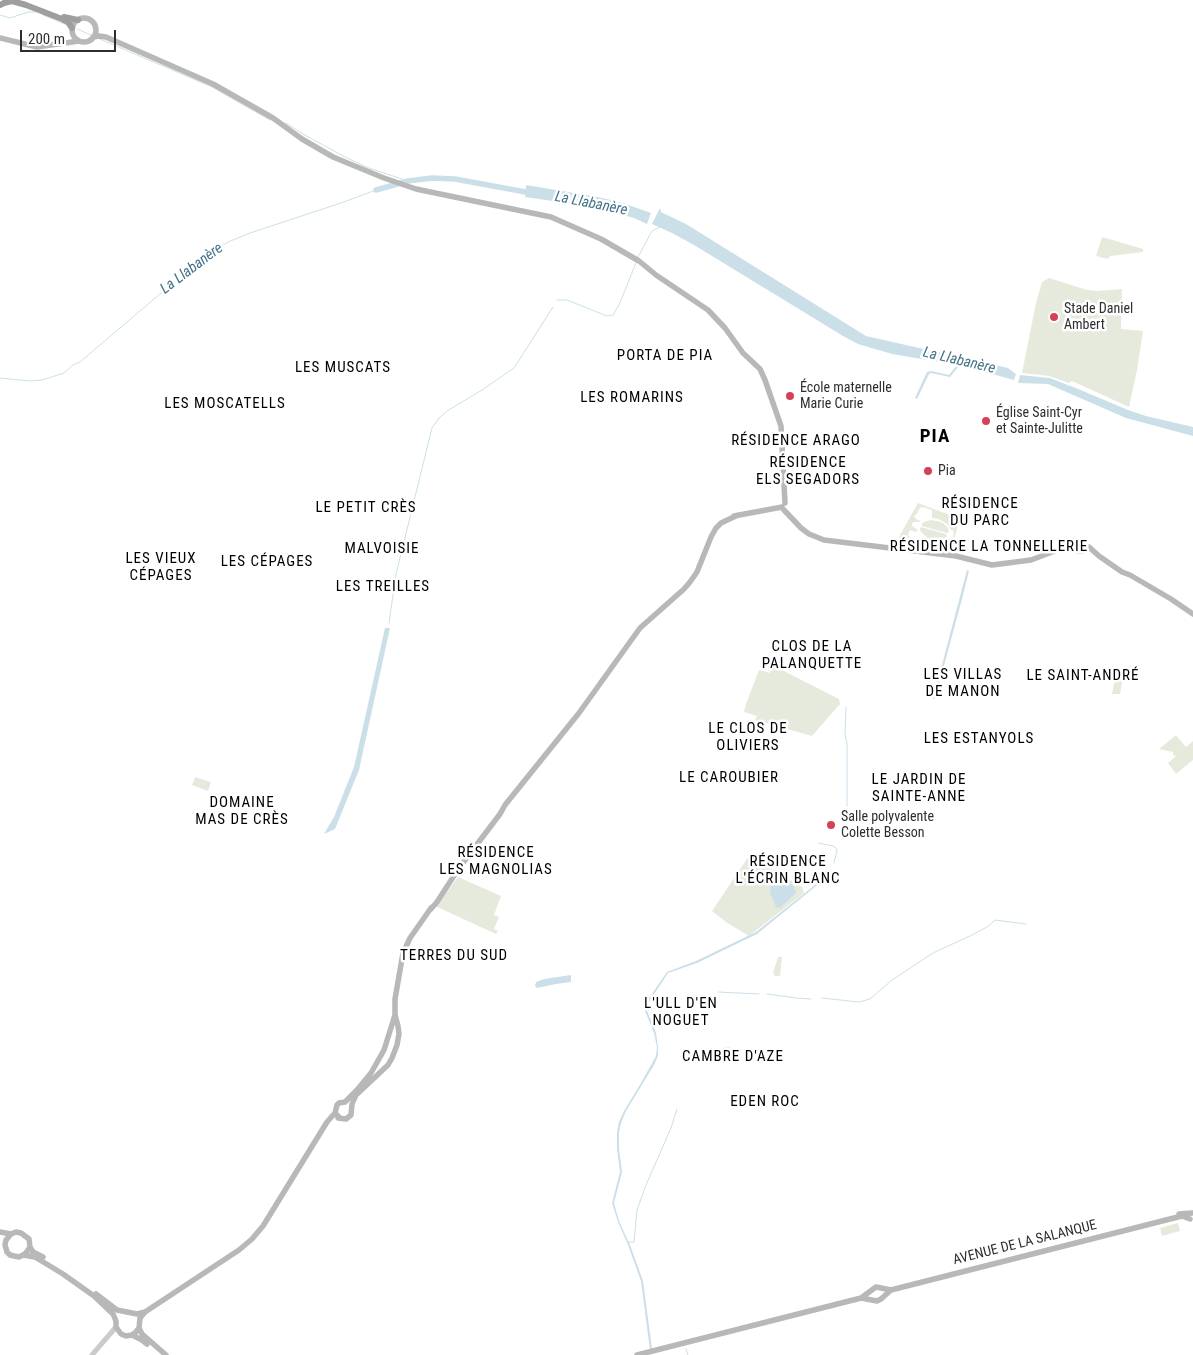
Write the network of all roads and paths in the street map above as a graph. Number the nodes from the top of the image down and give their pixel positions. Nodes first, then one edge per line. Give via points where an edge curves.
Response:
1 (19, 0) edge
2 (0, 6) edge
3 (78, 20) junction
4 (95, 28) junction
5 (72, 30) junction
6 (0, 38) edge
7 (94, 38) junction
8 (79, 41) junction
9 (122, 43) junction
10 (44, 46) junction
11 (785, 507) junction
12 (1193, 614) edge
13 (395, 1012) junction
14 (388, 1036) junction
15 (398, 1039) junction
16 (345, 1102) junction
17 (352, 1107) junction
18 (337, 1115) junction
19 (1192, 1217) edge
20 (0, 1232) edge
21 (11, 1234) junction
22 (0, 1237) edge
23 (5, 1242) junction
24 (30, 1247) junction
25 (24, 1255) junction
26 (881, 1289) junction
27 (891, 1290) junction
28 (870, 1291) junction
29 (882, 1297) junction
30 (861, 1298) junction
31 (872, 1299) junction
32 (124, 1312) junction
33 (145, 1312) junction
34 (134, 1314) junction
35 (116, 1324) junction
36 (139, 1325) junction
37 (121, 1334) junction
38 (132, 1335) junction
39 (105, 1341) junction
40 (92, 1355) edge
41 (160, 1355) edge
42 (166, 1355) edge
43 (637, 1355) edge

1 - 3 highway
2 - 5 highway via 12,1 26,5 68,22
3 - 4 main road via 88,19
3 - 5 main road
4 - 7 main road
4 - 9 main road
5 - 8 main road
5 - 10 main road via 65,40
6 - 10 main road
7 - 8 main road
7 - 9 main road via 103,36
8 - 10 main road
9 - 11 main road via 213,84 333,157 416,188 551,218 601,239 639,261 708,310 762,374 781,426
11 - 12 main road via 801,528 824,540 956,556 992,565 1031,560 1055,550 1082,551 1089,547 1122,572
11 - 13 main road via 723,518 717,522 711,530 697,572 684,589 640,628 414,931 403,953
13 - 14 main road
13 - 15 main road
14 - 15 main road
14 - 16 main road via 371,1073
15 - 17 main road via 388,1065 356,1095
16 - 17 main road
16 - 18 main road via 336,1105
17 - 18 main road via 349,1117 343,1119
18 - 33 main road via 323,1128 263,1226 252,1238
19 - 27 main road, AVENUE DE LA SALANQUE via 1182,1216
20 - 21 main road
21 - 23 main road
21 - 24 main road via 16,1232 26,1236
22 - 23 main road
23 - 25 main road via 10,1255
24 - 25 main road
24 - 32 main road via 80,1280 116,1310
25 - 35 main road via 40,1259 78,1284 111,1312
26 - 27 main road
26 - 28 main road via 876,1287
26 - 29 main road
27 - 29 main road
28 - 30 main road
28 - 31 main road
29 - 31 main road via 877,1301
30 - 31 main road
30 - 43 main road
32 - 34 main road
32 - 35 main road via 117,1317
33 - 34 main road
33 - 36 main road
34 - 36 main road
35 - 37 main road
35 - 39 street
36 - 38 main road
36 - 42 main road via 142,1334
37 - 38 main road
37 - 39 street
38 - 41 main road
39 - 40 street

